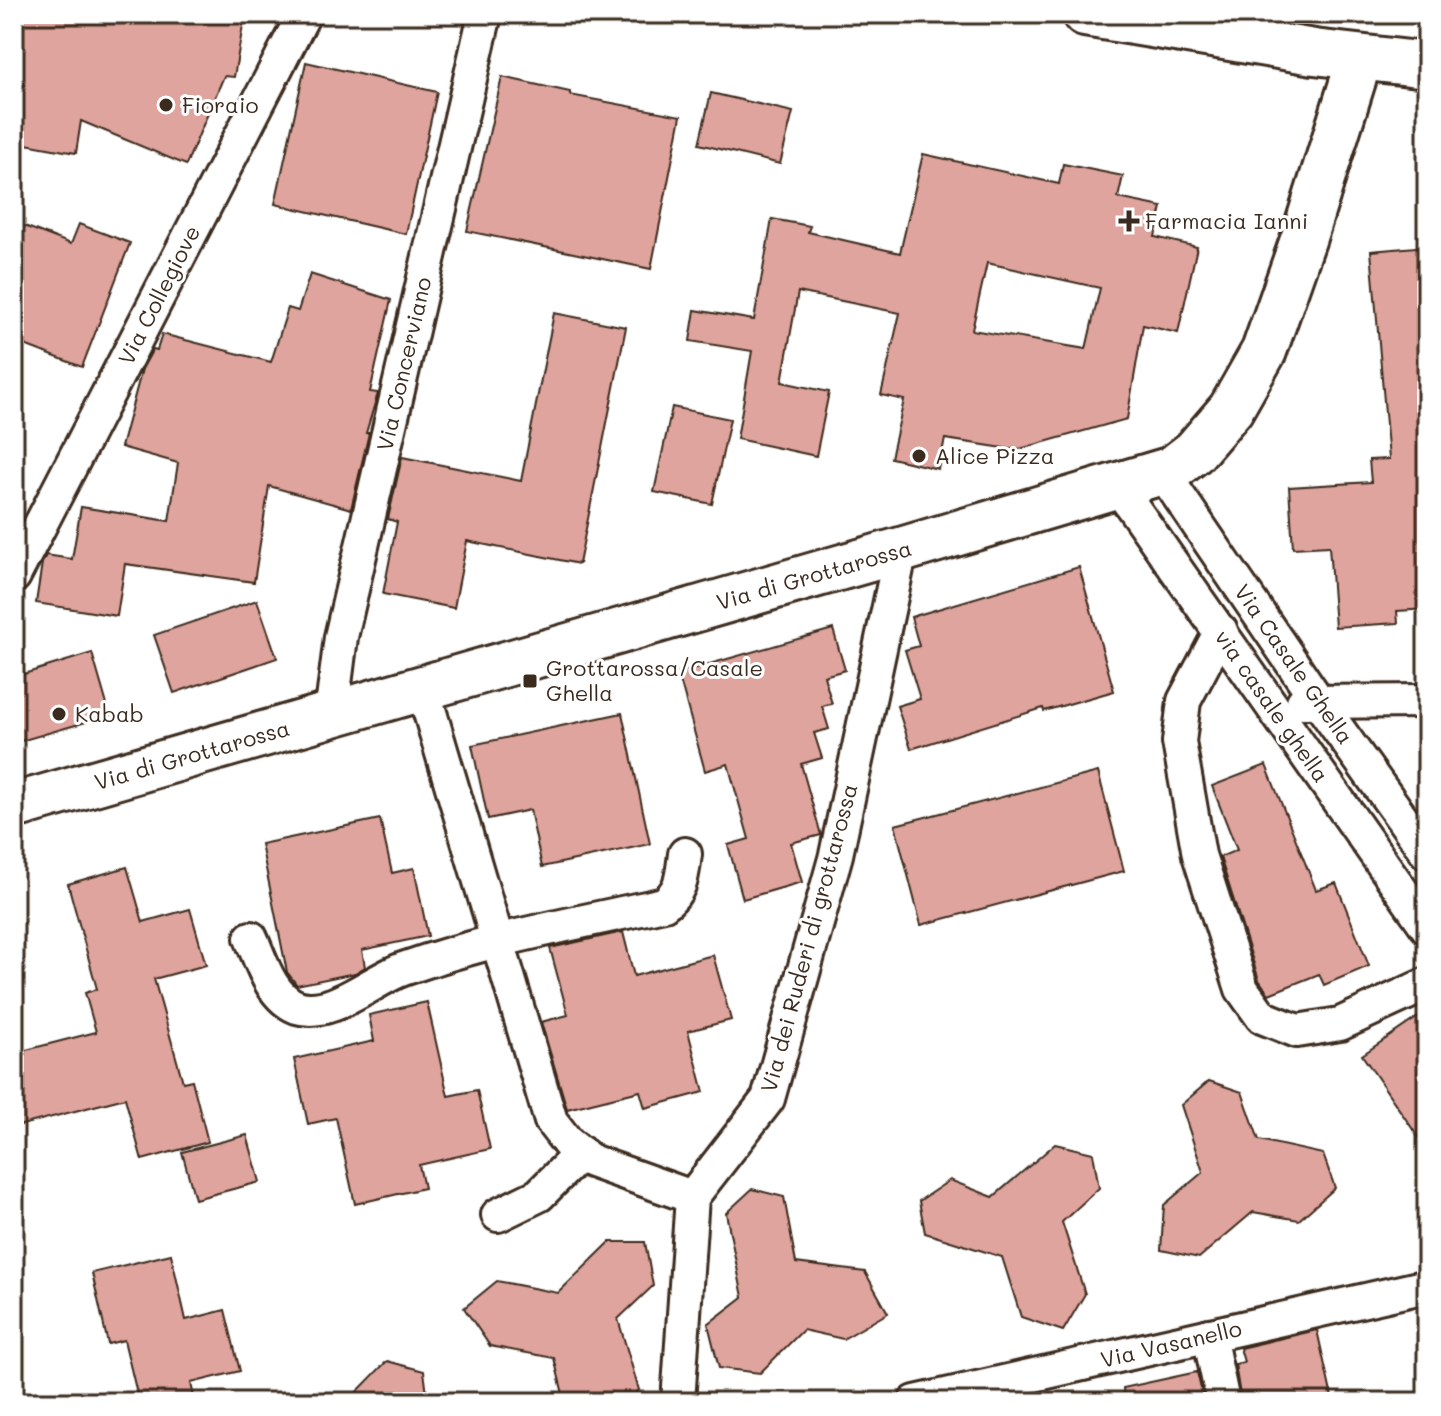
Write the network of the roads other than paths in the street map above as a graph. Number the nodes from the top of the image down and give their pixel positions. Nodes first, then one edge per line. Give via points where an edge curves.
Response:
1 (304, 14) edge
2 (485, 14) edge
3 (1085, 14) edge
4 (1360, 58) junction
5 (1427, 65) edge
6 (1163, 473) junction
7 (1117, 485) junction
8 (901, 550) junction
9 (14, 576) edge
10 (1221, 631) junction
11 (423, 689) junction
12 (1318, 701) junction
13 (1427, 701) edge
14 (1271, 704) junction
15 (331, 716) junction
16 (14, 806) edge
17 (1427, 853) edge
18 (685, 854) dead end
19 (1427, 927) edge
20 (251, 938) dead end
21 (498, 941) junction
22 (1427, 984) edge
23 (581, 1153) junction
24 (692, 1197) junction
25 (498, 1215) dead end
26 (1427, 1286) edge
27 (1209, 1335) junction
28 (678, 1402) edge
29 (915, 1402) edge
30 (1223, 1402) edge

1 - 9 street, Via Collegiove
2 - 15 street, Via Concerviano via 341,637
3 - 4 street
4 - 5 street
4 - 6 street, Via di Grottarossa via 1264,351 1218,426 1180,464
6 - 7 street, Via di Grottarossa
6 - 12 street, Via Casale Ghella
7 - 8 street, Via di Grottarossa
7 - 10 street, via casale ghella
8 - 11 street, Via di Grottarossa
8 - 24 street, Via dei Ruderi di grottarossa via 836,855 768,1099
10 - 14 street, via casale ghella
10 - 22 street via 1184,701 1179,742 1199,855 1242,989 1262,1017 1297,1031 1340,1024
11 - 15 street, Via di Grottarossa
11 - 21 street
12 - 13 street
12 - 14 street
12 - 17 street, Via Casale Ghella
14 - 19 street, via casale ghella
15 - 16 street, Via di Grottarossa
18 - 21 street via 681,884 664,904
20 - 21 street via 278,994 297,1007 321,1009 402,969
21 - 23 street via 551,1121
23 - 24 street
23 - 25 street via 539,1195
24 - 28 street
26 - 27 street, Via Vasanello
27 - 29 street, Via Vasanello
27 - 30 street

